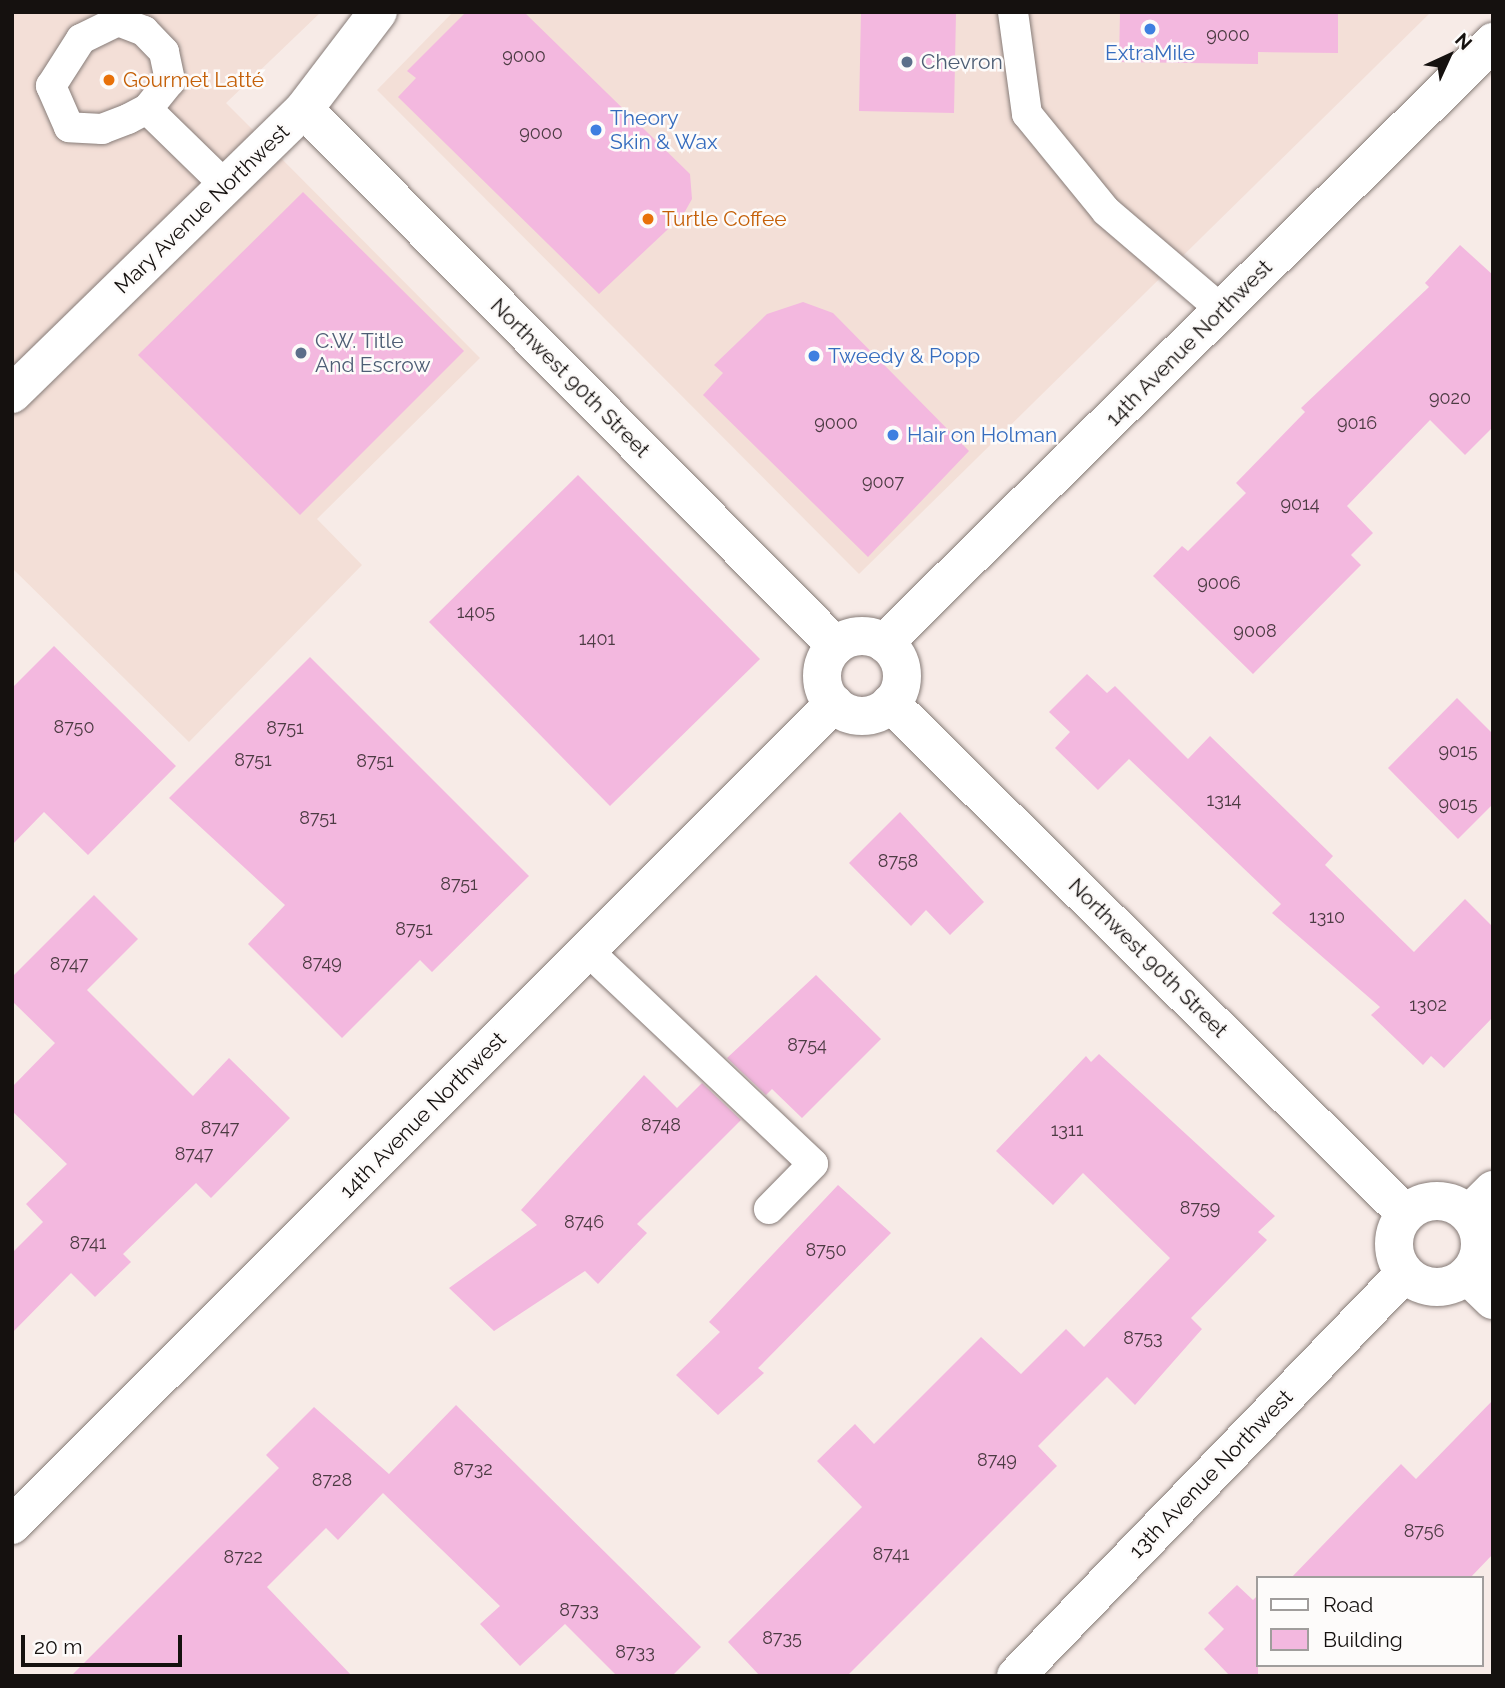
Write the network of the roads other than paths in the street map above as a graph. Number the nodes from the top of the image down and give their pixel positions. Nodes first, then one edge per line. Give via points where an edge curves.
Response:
1 (378, 12) edge
2 (1013, 12) edge
3 (1493, 41) edge
4 (147, 109) dead end
5 (304, 109) junction
6 (226, 186) junction
7 (1223, 311) junction
8 (12, 394) edge
9 (884, 643) junction
10 (836, 646) junction
11 (890, 703) junction
12 (834, 704) junction
13 (587, 950) junction
14 (1481, 1202) edge
15 (769, 1209) dead end
16 (1406, 1214) junction
17 (1405, 1273) junction
18 (1480, 1288) edge
19 (12, 1525) edge
20 (1016, 1676) edge

1 - 5 street, Mary Avenue Northwest
2 - 7 lane via 1027,114 1106,211
3 - 7 street, 14th Avenue Northwest
4 - 6 lane
5 - 6 street, Mary Avenue Northwest
5 - 10 street, Northwest 90th Street
6 - 8 street, Mary Avenue Northwest
7 - 9 street, 14th Avenue Northwest
9 - 10 street via 852,637
9 - 11 street via 902,671 902,685
10 - 12 street via 822,673
11 - 12 street via 860,716
11 - 16 street, Northwest 90th Street
12 - 13 street, 14th Avenue Northwest
13 - 15 lane via 813,1164
13 - 19 street, 14th Avenue Northwest
14 - 16 street via 1438,1200
14 - 18 street
16 - 17 street via 1394,1235 1393,1251
17 - 18 street via 1436,1288
17 - 20 street, 13th Avenue Northwest

